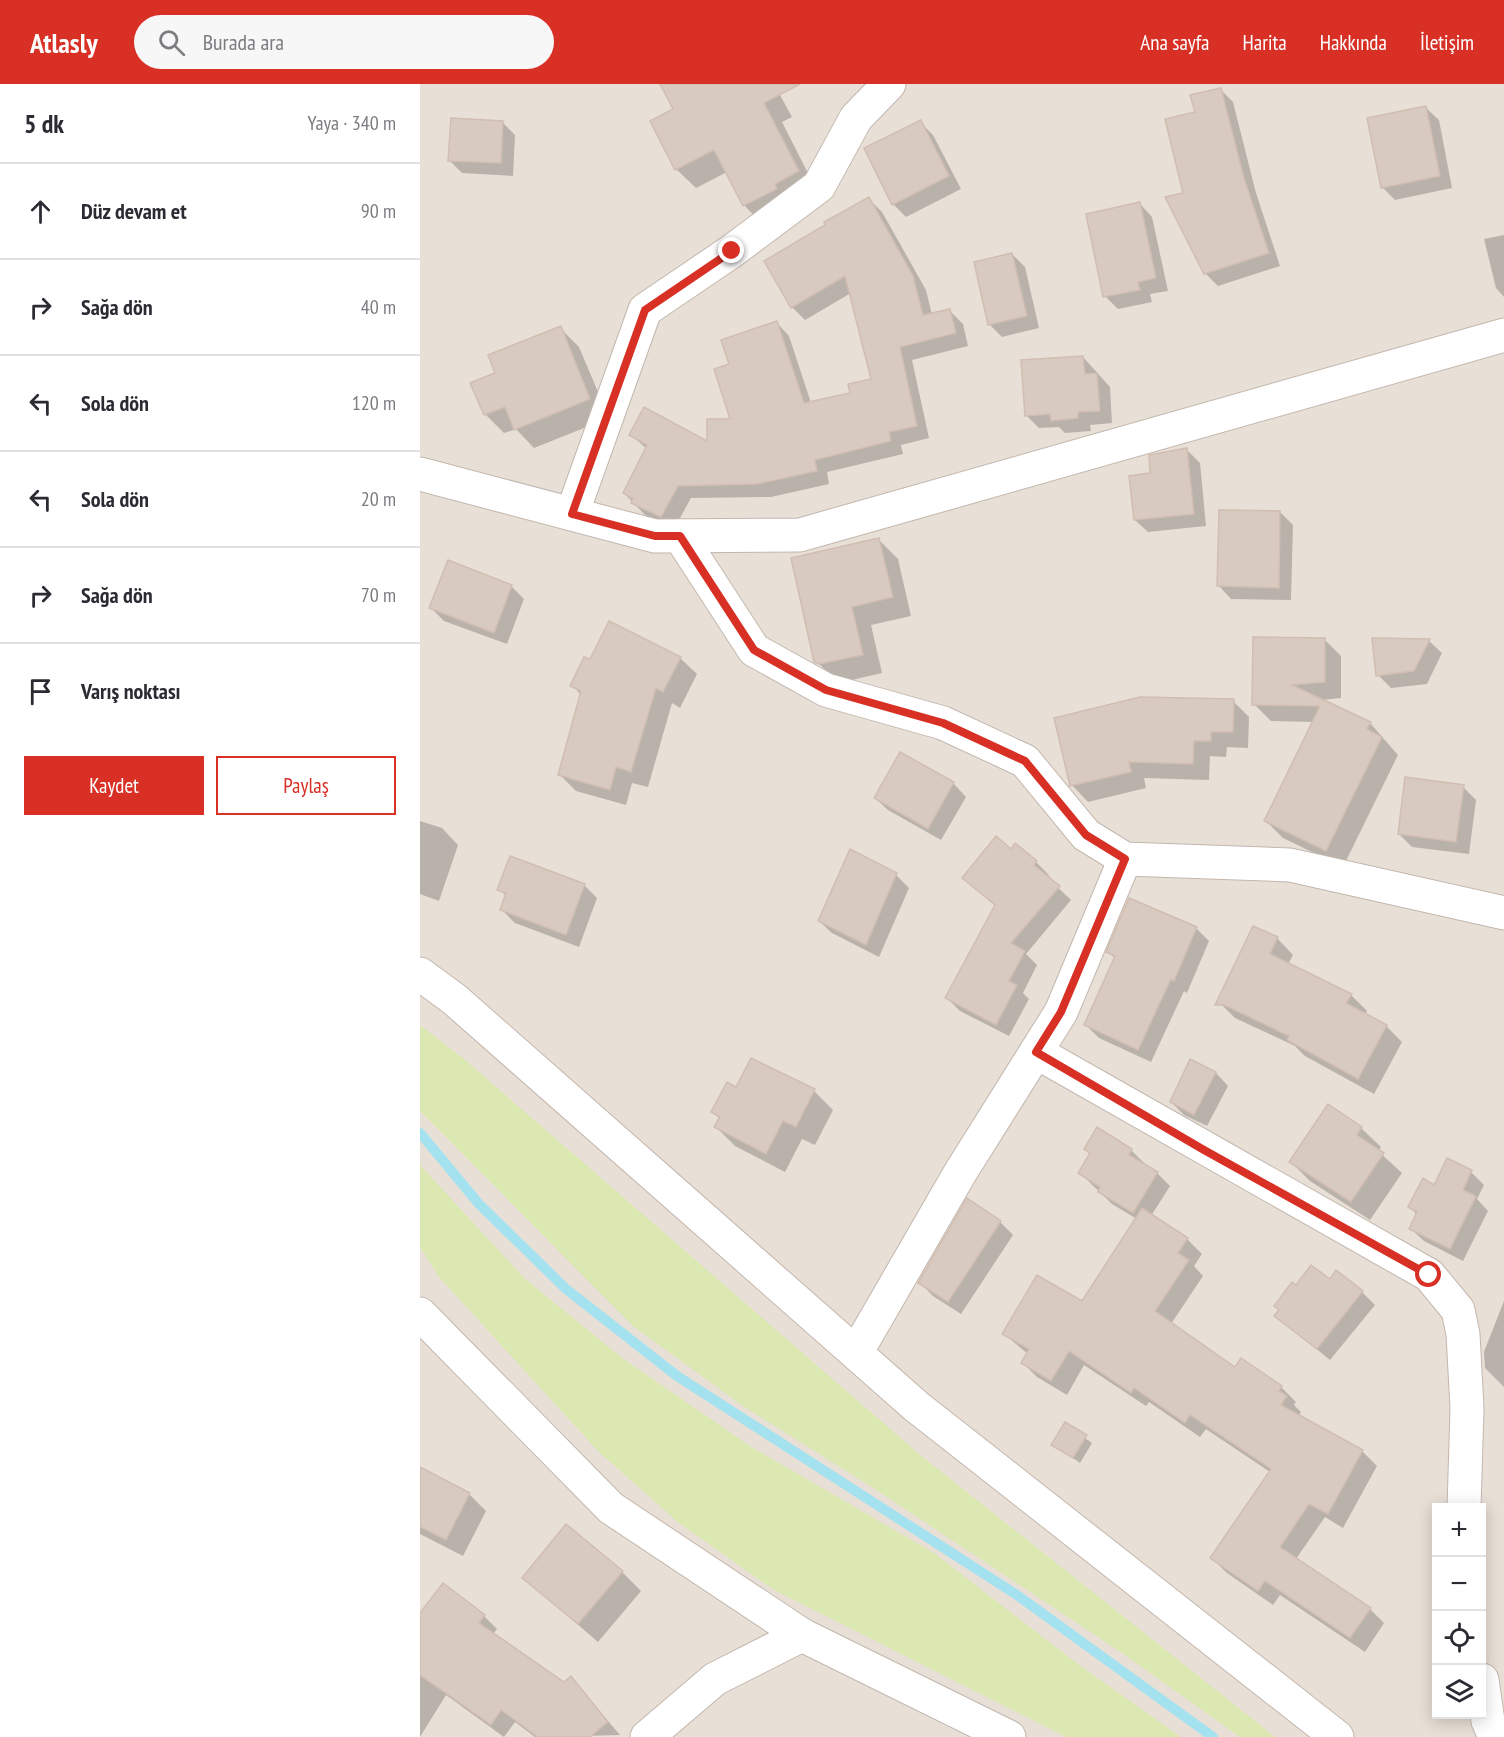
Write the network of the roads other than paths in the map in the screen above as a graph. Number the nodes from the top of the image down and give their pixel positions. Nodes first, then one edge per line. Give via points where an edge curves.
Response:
1 (889, 84) edge
2 (1504, 335) edge
3 (420, 474) edge
4 (572, 514) junction
5 (680, 536) junction
6 (1125, 859) junction
7 (1504, 913) edge
8 (420, 974) edge
9 (1036, 1052) junction
10 (420, 1314) edge
11 (856, 1353) junction
12 (1464, 1503) edge
13 (802, 1635) junction
14 (1486, 1707) edge
15 (1005, 1736) edge
16 (647, 1737) edge
17 (1337, 1737) edge
18 (1495, 1737) edge

1 - 4 street via 856,118 819,186 645,310
2 - 5 street via 800,536
3 - 4 street
4 - 5 street via 655,536
5 - 6 street via 754,650 826,690 943,723 1025,761 1086,835
6 - 7 street via 1290,865
6 - 9 street via 1061,1012
8 - 11 street
9 - 11 street via 960,1173
9 - 12 street via 1429,1275 1458,1310 1463,1334 1467,1408
10 - 13 street via 611,1508
11 - 17 street via 926,1414
13 - 15 street
13 - 16 street via 715,1679
14 - 18 street

